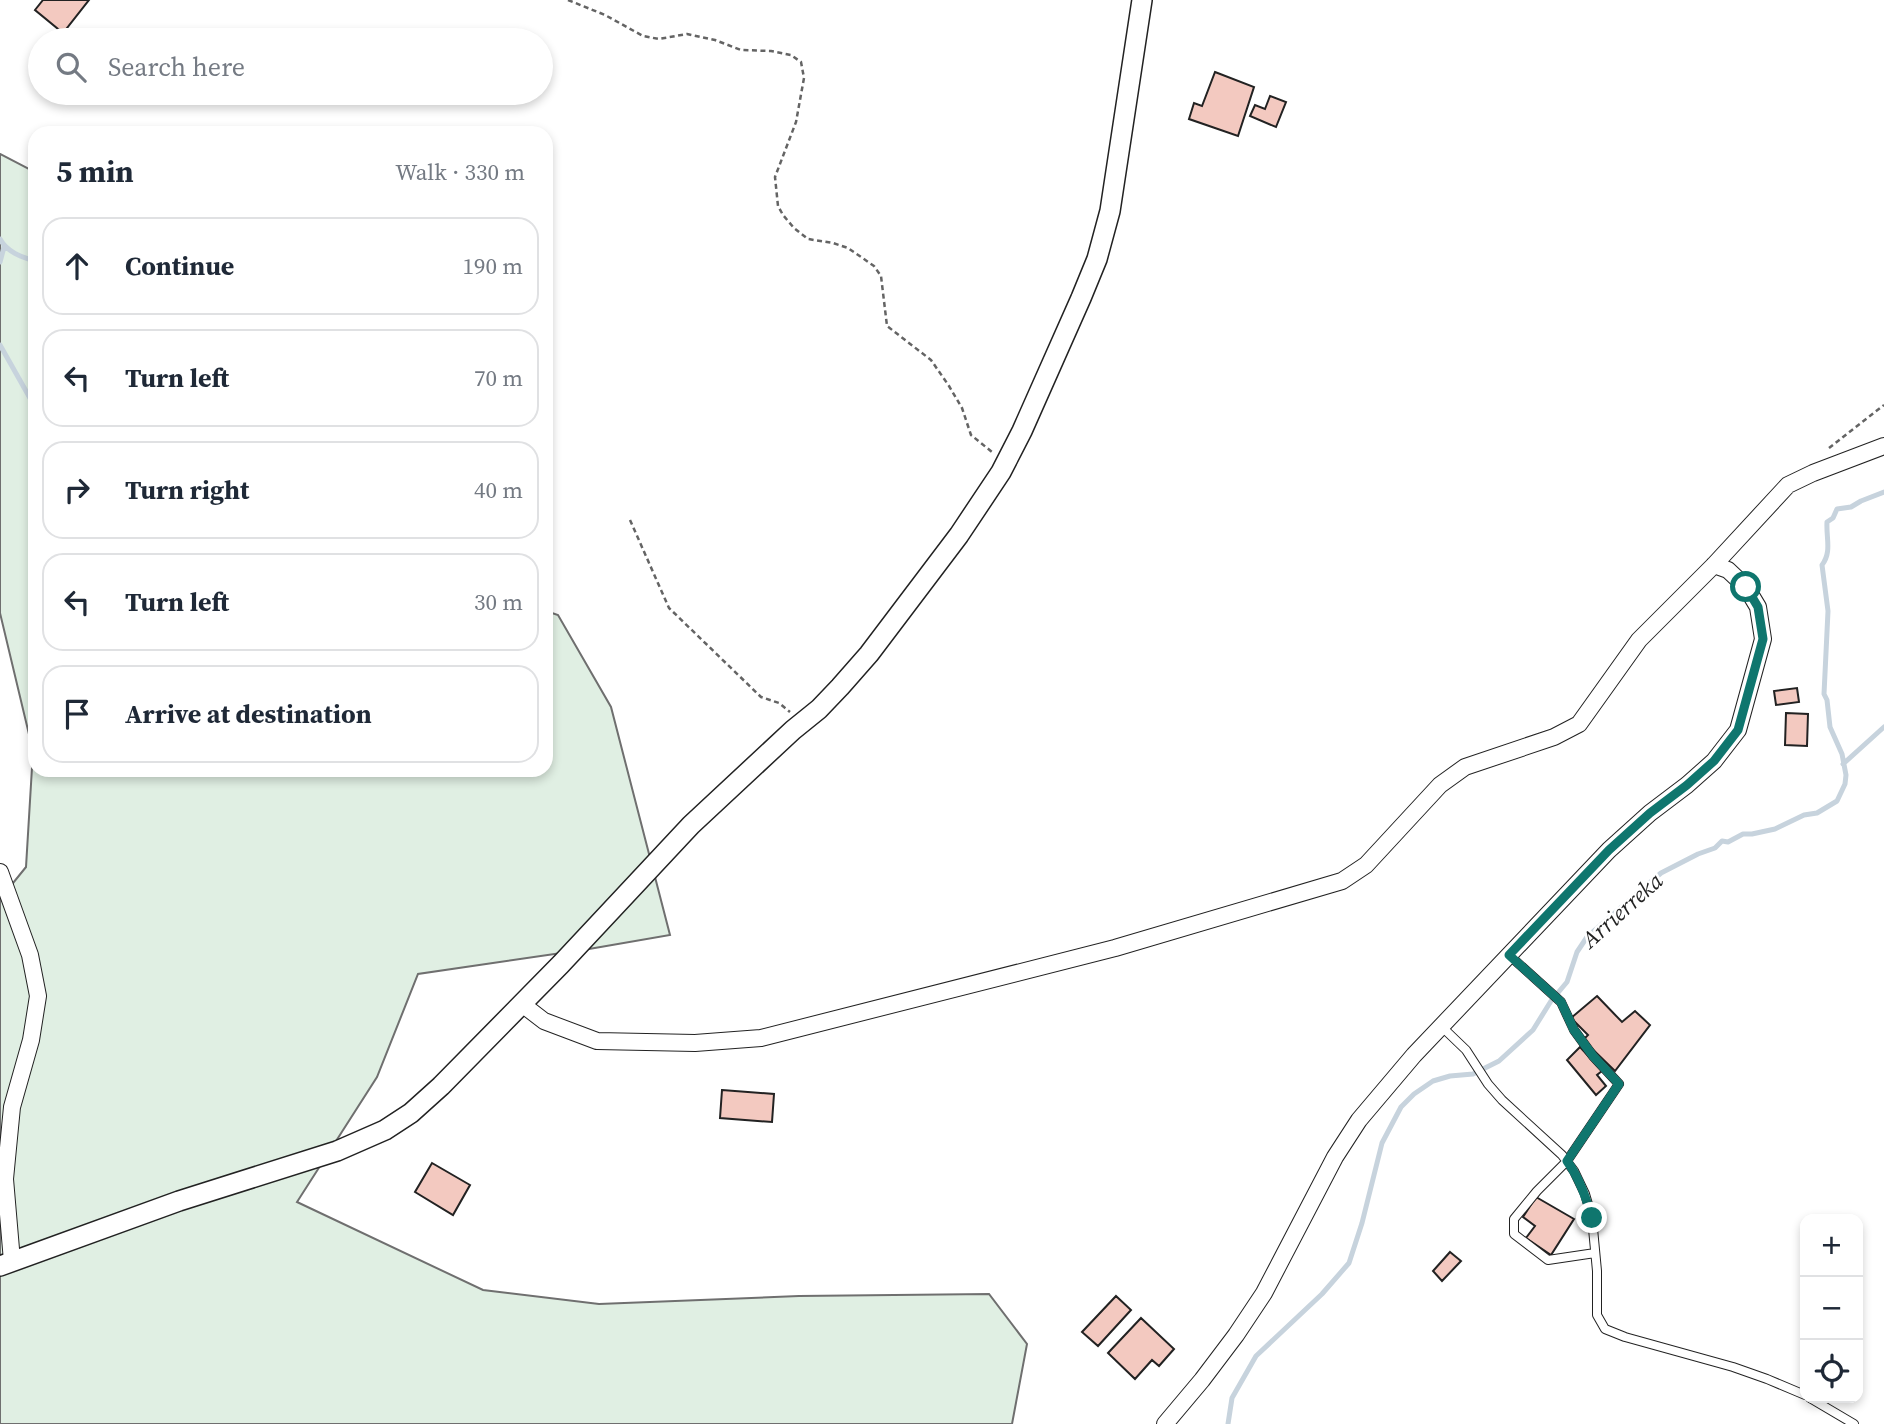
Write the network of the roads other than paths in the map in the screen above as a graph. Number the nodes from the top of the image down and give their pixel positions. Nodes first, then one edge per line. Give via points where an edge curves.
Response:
1 (1142, 0) edge
2 (1884, 446) edge
3 (1714, 565) junction
4 (0, 872) edge
5 (1509, 955) junction
6 (522, 1004) junction
7 (1441, 1026) junction
8 (1567, 1161) junction
9 (1595, 1253) junction
10 (6, 1264) edge
11 (1800, 1393) edge
12 (1818, 1403) edge
13 (1165, 1424) edge
14 (1854, 1424) edge

1 - 6 street via 1112,199 1097,258 1005,463 966,525 869,654 819,709 691,825
2 - 3 street via 1788,485
3 - 5 street via 1728,570 1746,587 1760,618 1763,639 1738,730 1714,761 1609,850
3 - 6 street via 1639,640 1579,724 1465,767 1440,785 1366,865 1342,881 1115,948 761,1038 695,1044 597,1041 544,1021
4 - 10 street via 30,955 38,996 12,1107 5,1180
5 - 7 street
5 - 8 lane via 1561,1002 1574,1030 1619,1084
6 - 10 street via 441,1086 385,1130 337,1152 179,1201
7 - 8 lane via 1466,1050 1502,1100
7 - 13 street via 1359,1120 1264,1293
8 - 9 lane via 1585,1194
8 - 9 lane via 1514,1219 1514,1234 1548,1260
9 - 11 lane via 1597,1315 1605,1329 1733,1367
12 - 14 lane

